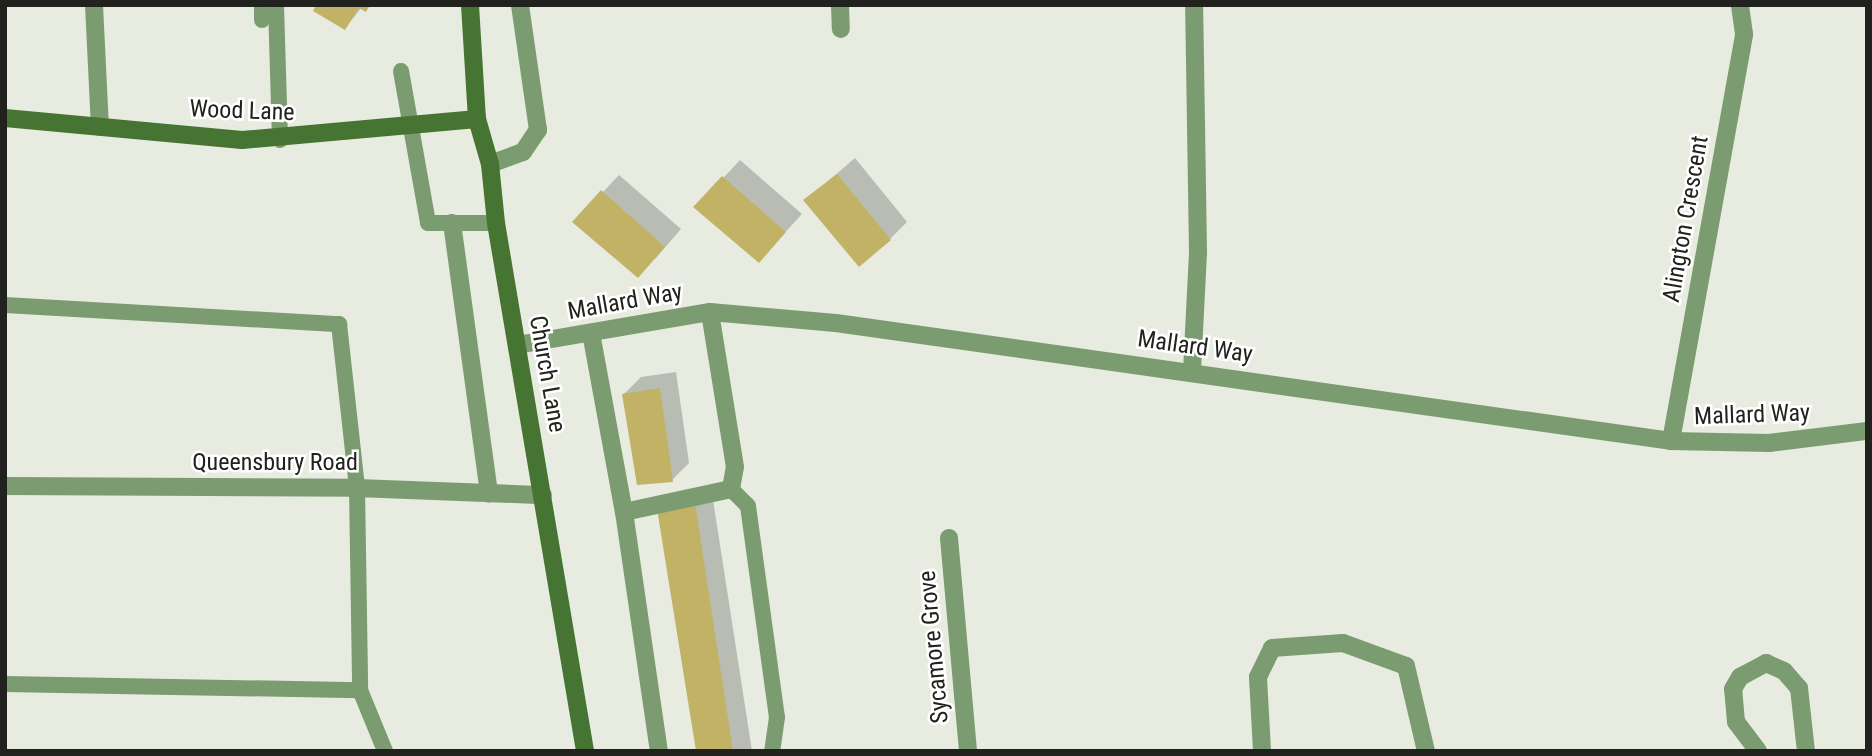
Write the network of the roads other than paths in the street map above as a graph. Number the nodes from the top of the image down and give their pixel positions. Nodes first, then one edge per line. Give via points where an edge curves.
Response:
1 (94, 5) edge
2 (276, 5) edge
3 (470, 5) edge
4 (520, 5) edge
5 (840, 5) edge
6 (1194, 5) edge
7 (1740, 5) edge
8 (841, 29) dead end
9 (401, 71) dead end
10 (5, 118) edge
11 (477, 119) junction
12 (100, 127) junction
13 (412, 127) junction
14 (280, 140) junction
15 (490, 164) junction
16 (496, 222) junction
17 (452, 223) junction
18 (5, 305) edge
19 (710, 312) junction
20 (591, 333) junction
21 (517, 345) junction
22 (1192, 371) junction
23 (1867, 431) edge
24 (1671, 441) junction
25 (5, 486) edge
26 (357, 488) junction
27 (731, 489) junction
28 (489, 493) junction
29 (543, 495) junction
30 (624, 512) junction
31 (949, 538) dead end
32 (5, 684) edge
33 (360, 690) junction
34 (384, 751) edge
35 (584, 751) edge
36 (659, 751) edge
37 (772, 751) edge
38 (968, 751) edge
39 (1262, 751) edge
40 (1426, 751) edge
41 (1758, 751) edge
42 (1806, 751) edge

1 - 12 street
2 - 14 lane
3 - 11 main road, Church Lane
4 - 15 street via 538,130 523,152
5 - 8 street
6 - 22 street via 1198,251
7 - 24 street, Alington Crescent via 1744,34
9 - 13 lane
10 - 12 main road, Wood Lane
11 - 13 main road, Wood Lane
11 - 15 main road, Church Lane
12 - 14 main road, Wood Lane
13 - 14 main road, Wood Lane
13 - 17 lane via 428,223
15 - 16 main road, Church Lane
16 - 17 lane
16 - 21 main road, Church Lane
17 - 28 street
18 - 26 lane via 339,324
19 - 20 street, Mallard Way
19 - 22 street, Mallard Way via 836,323
19 - 27 street via 735,467
20 - 21 street, Mallard Way
20 - 30 street
21 - 29 main road, Church Lane
22 - 24 street, Mallard Way
23 - 24 street, Mallard Way via 1769,443
25 - 26 street, Queensbury Road
26 - 28 street, Queensbury Road
26 - 33 lane
27 - 30 street
27 - 37 lane via 748,506 777,717
28 - 29 street, Queensbury Road
29 - 35 main road, Church Lane
30 - 36 street
31 - 38 street, Sycamore Grove
32 - 33 lane
33 - 34 lane
39 - 40 street via 1258,677 1272,648 1343,643 1406,666
41 - 42 street via 1736,722 1732,689 1740,677 1766,663 1784,671 1799,688

